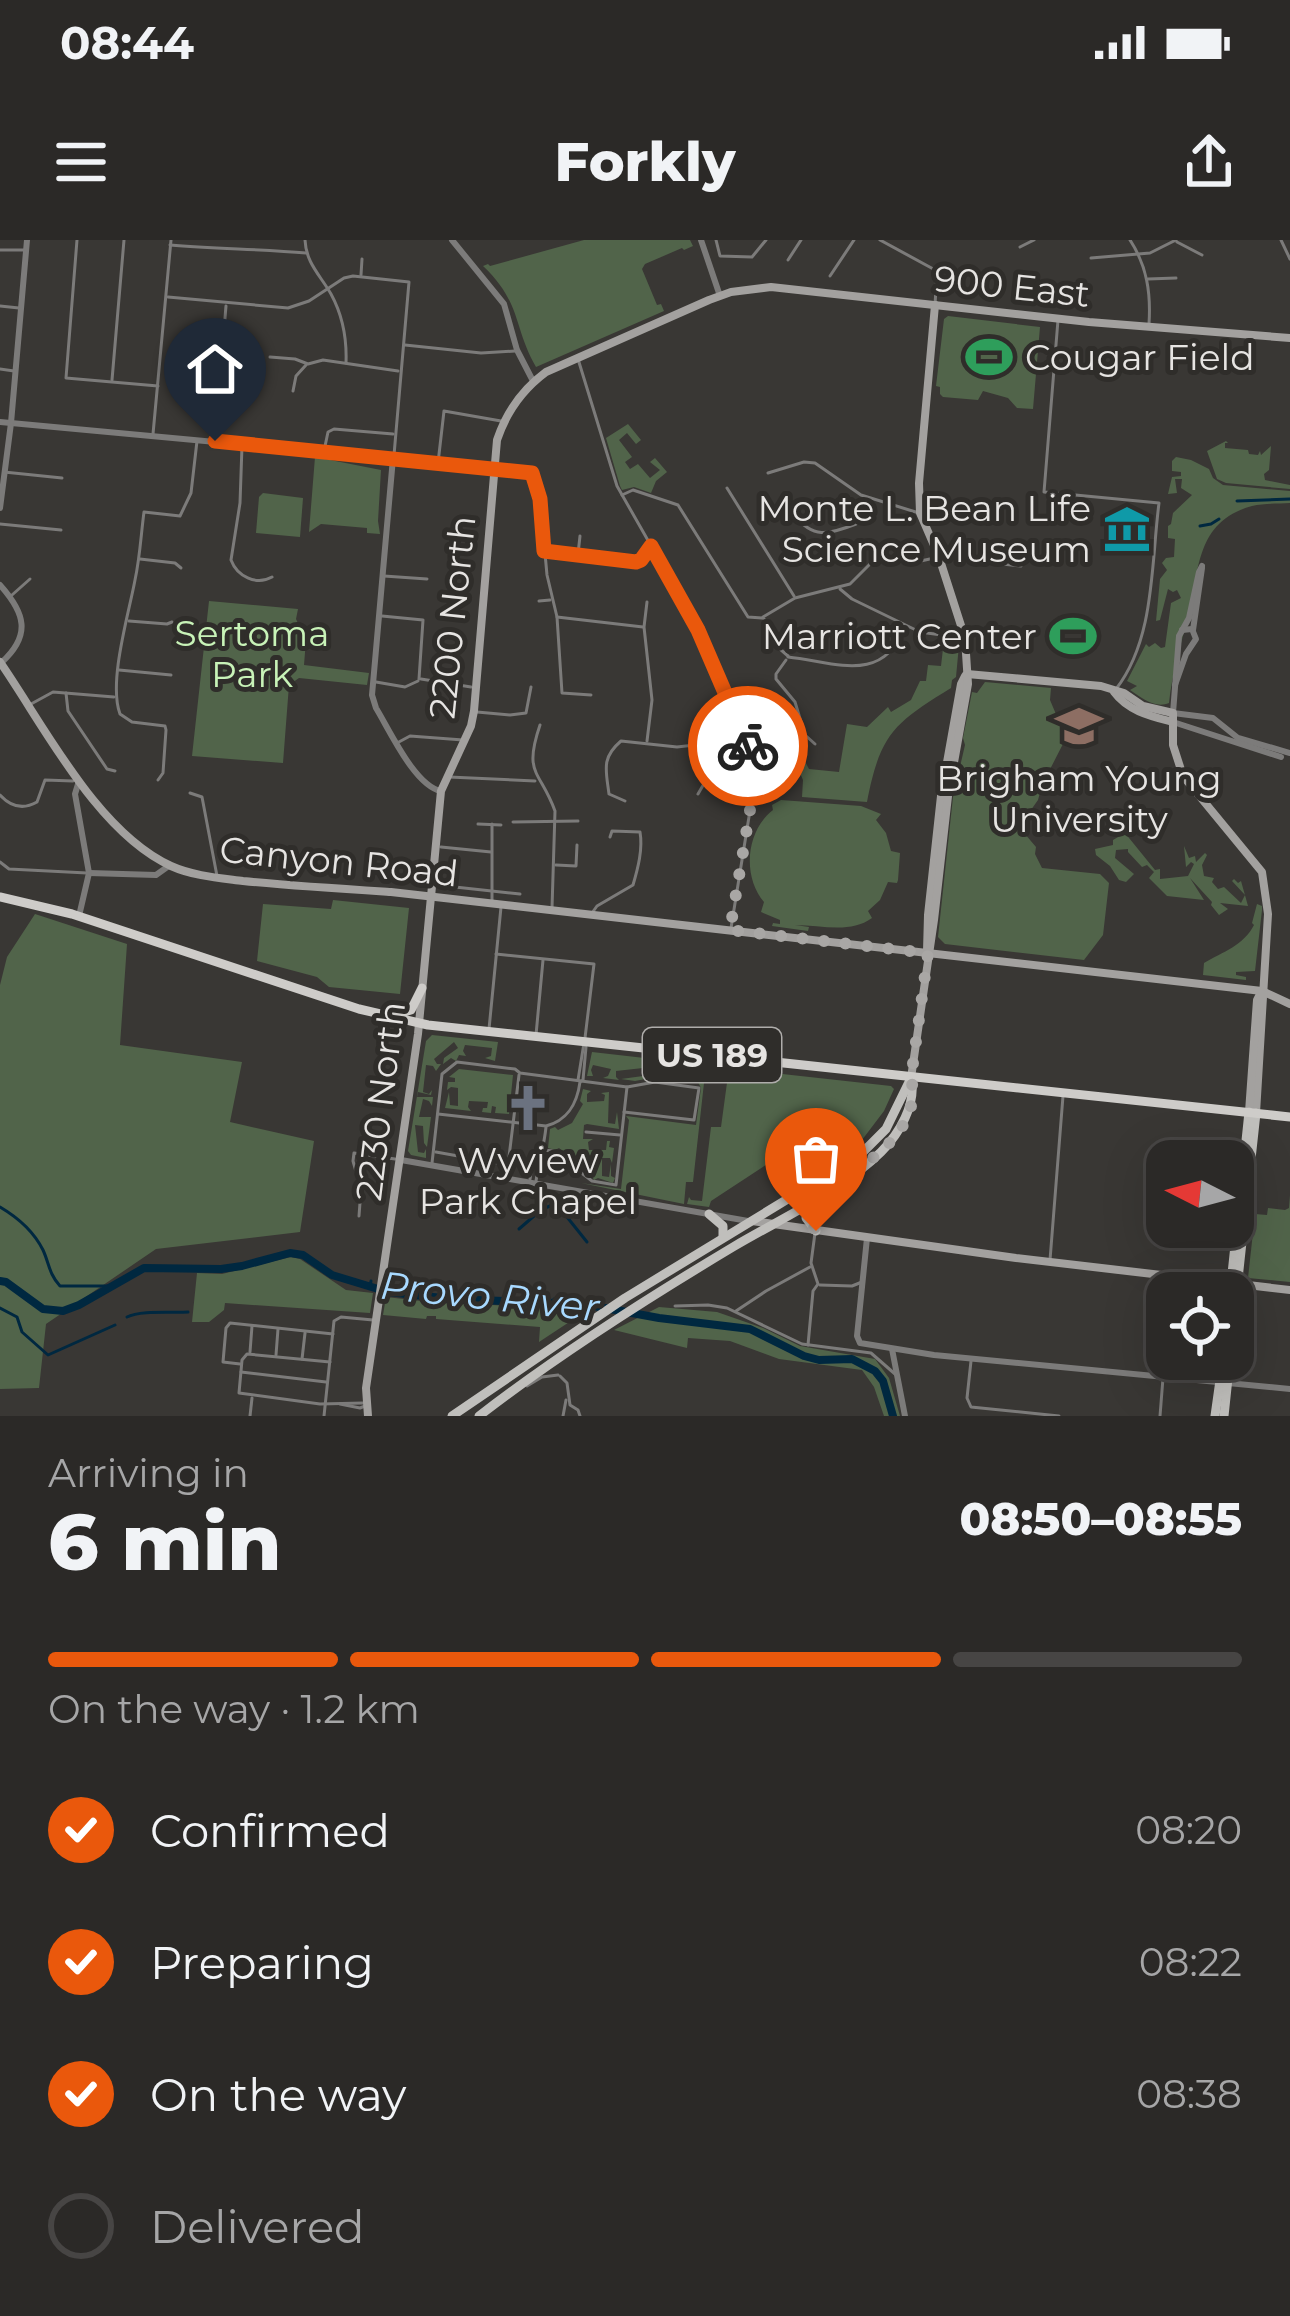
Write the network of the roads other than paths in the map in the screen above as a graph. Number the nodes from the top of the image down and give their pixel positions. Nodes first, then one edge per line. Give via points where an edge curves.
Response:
1 (27, 240) edge
2 (77, 240) edge
3 (124, 240) edge
4 (305, 240) edge
5 (452, 240) edge
6 (700, 240) edge
7 (716, 240) edge
8 (766, 240) edge
9 (801, 240) edge
10 (854, 240) edge
11 (880, 240) edge
12 (1034, 240) edge
13 (1130, 240) edge
14 (1175, 240) edge
15 (1281, 240) edge
16 (171, 243) edge
17 (1020, 248) dead end
18 (0, 250) edge
19 (26, 250) junction
20 (717, 250) junction
21 (306, 253) junction
22 (1139, 254) junction
23 (706, 255) junction
24 (1202, 255) dead end
25 (1091, 258) dead end
26 (362, 259) dead end
27 (1290, 259) edge
28 (788, 260) dead end
29 (361, 277) junction
30 (830, 277) dead end
31 (1176, 278) dead end
32 (1146, 279) junction
33 (328, 288) junction
34 (720, 296) junction
35 (168, 297) junction
36 (226, 303) junction
37 (935, 305) junction
38 (0, 306) edge
39 (21, 308) junction
40 (1058, 318) junction
41 (1149, 326) junction
42 (1290, 338) edge
43 (402, 345) junction
44 (517, 350) junction
45 (270, 357) dead end
46 (578, 358) junction
47 (346, 363) junction
48 (308, 364) junction
49 (0, 369) edge
50 (16, 371) junction
51 (400, 371) junction
52 (533, 381) junction
53 (112, 382) junction
54 (158, 386) junction
55 (292, 391) dead end
56 (0, 422) edge
57 (503, 422) junction
58 (11, 423) junction
59 (395, 434) junction
60 (153, 436) junction
61 (197, 440) junction
62 (215, 441) junction
63 (242, 444) junction
64 (323, 452) junction
65 (393, 458) junction
66 (438, 463) junction
67 (494, 468) junction
68 (4, 472) junction
69 (768, 473) dead end
70 (62, 478) dead end
71 (727, 488) dead end
72 (622, 495) junction
73 (867, 498) junction
74 (0, 508) edge
75 (920, 513) junction
76 (793, 514) dead end
77 (0, 524) edge
78 (61, 530) dead end
79 (580, 536) dead end
80 (651, 546) junction
81 (544, 551) junction
82 (578, 556) junction
83 (939, 557) junction
84 (138, 558) junction
85 (1021, 566) dead end
86 (181, 568) dead end
87 (382, 576) junction
88 (272, 578) dead end
89 (31, 579) dead end
90 (427, 579) dead end
91 (0, 584) edge
92 (838, 587) junction
93 (10, 596) junction
94 (795, 598) junction
95 (552, 600) junction
96 (539, 601) dead end
97 (647, 602) dead end
98 (378, 615) junction
99 (557, 617) junction
100 (763, 617) junction
101 (127, 621) junction
102 (172, 622) dead end
103 (907, 626) junction
104 (644, 628) junction
105 (1193, 630) junction
106 (1181, 631) junction
107 (965, 638) junction
108 (1180, 641) junction
109 (1193, 644) junction
110 (1179, 656) junction
111 (788, 657) junction
112 (0, 662) edge
113 (119, 670) junction
114 (1181, 673) junction
115 (967, 674) junction
116 (171, 675) dead end
117 (419, 679) junction
118 (373, 682) junction
119 (1175, 685) junction
120 (530, 687) dead end
121 (476, 688) junction
122 (1114, 692) junction
123 (66, 693) junction
124 (591, 695) dead end
125 (117, 697) junction
126 (29, 705) junction
127 (474, 712) junction
128 (1173, 717) junction
129 (763, 718) dead end
130 (1213, 718) junction
131 (540, 725) dead end
132 (741, 728) junction
133 (1194, 728) junction
134 (745, 736) junction
135 (1230, 736) junction
136 (465, 740) junction
137 (647, 742) junction
138 (721, 742) junction
139 (398, 743) junction
140 (815, 743) dead end
141 (1287, 757) edge
142 (115, 771) dead end
143 (447, 777) junction
144 (158, 780) dead end
145 (79, 781) junction
146 (537, 781) junction
147 (440, 791) junction
148 (190, 793) dead end
149 (698, 794) dead end
150 (0, 795) edge
151 (625, 801) dead end
152 (578, 821) dead end
153 (513, 822) dead end
154 (556, 822) junction
155 (478, 824) dead end
156 (492, 824) junction
157 (501, 825) dead end
158 (610, 837) dead end
159 (577, 845) dead end
160 (436, 847) junction
161 (493, 852) junction
162 (0, 862) edge
163 (555, 865) junction
164 (170, 866) junction
165 (89, 873) junction
166 (217, 878) junction
167 (455, 887) dead end
168 (493, 891) junction
169 (520, 894) dead end
170 (431, 896) junction
171 (0, 897) edge
172 (492, 903) junction
173 (552, 910) junction
174 (591, 914) junction
175 (79, 916) junction
176 (730, 930) junction
177 (928, 953) junction
178 (496, 954) junction
179 (544, 960) junction
180 (422, 988) junction
181 (1262, 991) junction
182 (1290, 1004) edge
183 (376, 1014) junction
184 (419, 1023) junction
185 (488, 1031) junction
186 (536, 1036) junction
187 (585, 1042) junction
188 (520, 1073) junction
189 (911, 1078) junction
190 (580, 1082) junction
191 (627, 1087) junction
192 (1063, 1094) junction
193 (624, 1112) junction
194 (1252, 1113) junction
195 (438, 1114) junction
196 (1290, 1117) edge
197 (514, 1122) junction
198 (546, 1126) junction
199 (586, 1132) dead end
200 (622, 1136) junction
201 (543, 1150) junction
202 (433, 1152) junction
203 (401, 1160) junction
204 (431, 1165) junction
205 (532, 1183) junction
206 (811, 1201) junction
207 (709, 1214) junction
208 (358, 1216) dead end
209 (752, 1221) junction
210 (771, 1225) junction
211 (816, 1231) junction
212 (867, 1238) junction
213 (719, 1240) junction
214 (1050, 1262) junction
215 (811, 1266) junction
216 (1236, 1272) edge
217 (1237, 1272) edge
218 (1146, 1275) edge
219 (862, 1282) junction
220 (818, 1284) junction
221 (1254, 1288) edge
222 (1290, 1291) edge
223 (675, 1306) dead end
224 (736, 1311) junction
225 (376, 1320) junction
226 (253, 1326) junction
227 (278, 1329) junction
228 (305, 1331) junction
229 (333, 1334) junction
230 (808, 1345) junction
231 (892, 1349) junction
232 (249, 1354) junction
233 (275, 1357) junction
234 (302, 1359) junction
235 (971, 1359) junction
236 (558, 1360) junction
237 (329, 1362) junction
238 (242, 1364) junction
239 (241, 1372) junction
240 (559, 1375) junction
241 (1146, 1375) edge
242 (896, 1378) junction
243 (1163, 1380) edge
244 (1199, 1380) edge
245 (1223, 1382) junction
246 (327, 1384) junction
247 (1290, 1389) edge
248 (252, 1396) junction
249 (500, 1400) junction
250 (325, 1403) junction
251 (367, 1411) edge
252 (567, 1411) edge
253 (250, 1416) edge
254 (324, 1416) edge
255 (452, 1416) edge
256 (479, 1416) edge
257 (580, 1416) edge
258 (905, 1416) edge
259 (1059, 1416) edge
260 (1160, 1416) edge
261 (1219, 1416) edge

1 - 19 street
2 - 53 street via 66,378
3 - 53 street
4 - 21 street
5 - 44 street via 500,298
6 - 23 street
7 - 20 street
8 - 20 street via 752,257
9 - 28 street
10 - 30 street
11 - 37 street via 938,271
12 - 17 street
13 - 22 street
14 - 22 street
14 - 24 street
15 - 27 street
16 - 21 street
16 - 35 street
18 - 19 street
19 - 39 street
20 - 23 street
21 - 33 street
22 - 25 street
22 - 32 street
23 - 34 street
26 - 29 street
29 - 33 street
29 - 43 street via 409,282
31 - 32 street
32 - 41 street
33 - 36 street via 288,308
33 - 47 street via 343,323
34 - 37 main road, 900 East via 782,287
34 - 46 main road, 900 East
35 - 36 street
35 - 54 street
36 - 62 street
37 - 40 main road, 900 East
37 - 75 main road
38 - 39 street
39 - 50 street
40 - 41 main road, 900 East
40 - 122 street via 1044,492 1159,503 1143,634
41 - 42 main road, 900 East
43 - 44 street
43 - 51 street
44 - 52 street
45 - 48 street
46 - 52 main road, 900 East
46 - 72 street
47 - 48 street
47 - 51 street
48 - 55 street
49 - 50 street
50 - 58 street
51 - 59 street
52 - 57 main road, 2200 North
53 - 54 street
54 - 60 street
56 - 58 street
57 - 66 street via 444,411
57 - 67 main road, 2200 North
58 - 60 street
58 - 68 street
59 - 64 street via 334,428
59 - 65 street
60 - 61 street
61 - 62 street
61 - 84 street via 191,494 180,516 144,512
62 - 63 street
63 - 64 street
63 - 88 street via 232,566 254,580
64 - 65 street
65 - 66 street
65 - 87 street
66 - 67 street
67 - 81 street via 532,473
67 - 121 main road, 2200 North
68 - 70 street
68 - 74 street
69 - 73 street via 815,463
71 - 94 street
72 - 80 street
72 - 100 street via 632,490 678,505 748,617
73 - 75 street
73 - 76 street via 856,524 832,532 809,530
75 - 83 main road
77 - 78 street
79 - 82 street
80 - 82 street via 639,562
80 - 132 street
81 - 82 street
81 - 95 street
83 - 85 street
83 - 92 street via 873,561
83 - 107 main road
84 - 86 street
84 - 101 street
87 - 90 street
87 - 98 street
89 - 93 street
91 - 93 street
92 - 94 street
92 - 103 street
93 - 112 street via 21,614 19,639
94 - 100 street
95 - 96 street
95 - 99 street
97 - 104 street
98 - 117 street via 423,620
98 - 118 street
99 - 104 street
99 - 124 street via 562,693
100 - 111 street
101 - 102 street
101 - 113 street
103 - 107 street
103 - 111 street via 894,648 860,668
104 - 137 street via 652,700
105 - 106 street
105 - 106 street via 1202,566
105 - 109 street
106 - 108 street
107 - 115 main road
108 - 109 street
108 - 110 street
109 - 114 street
110 - 114 street
110 - 119 street
111 - 140 street via 776,679
112 - 126 main road, Canyon Road
113 - 116 street
113 - 125 street
114 - 119 street
115 - 122 main road
115 - 177 main road
115 - 177 main road via 948,753
117 - 118 street via 405,687
117 - 121 street
118 - 139 street via 373,701
119 - 128 street
120 - 127 street via 526,713
121 - 127 main road, 2200 North
122 - 128 main road via 1137,712
123 - 125 street
123 - 126 street
123 - 142 street via 68,711
125 - 144 street via 128,720 165,725
126 - 145 main road, Canyon Road
127 - 136 main road, 2200 North
128 - 130 street
128 - 133 street
128 - 181 main road via 1180,768 1263,880
129 - 132 street
130 - 133 street
130 - 135 street
131 - 146 street via 532,754
132 - 134 street
133 - 135 street
134 - 138 street
134 - 176 street via 753,792
135 - 141 street
136 - 139 street via 410,736
136 - 143 main road, 2200 North
137 - 138 street
137 - 151 street via 621,741 606,759 609,794
138 - 149 street
139 - 147 street via 426,787
143 - 146 street
143 - 147 main road, 2200 North
145 - 150 street via 45,780 31,806
145 - 164 main road, Canyon Road via 112,821
145 - 165 street
146 - 154 street
147 - 160 main road, 2230 North
148 - 166 street via 202,797
152 - 154 street
153 - 154 street
154 - 163 street
155 - 156 street
156 - 157 street
156 - 161 street
158 - 174 street via 640,832 636,875
159 - 163 street via 576,866
160 - 161 street
160 - 170 main road, 2230 North
161 - 168 street
162 - 165 street
163 - 173 street
164 - 165 street via 156,875
164 - 166 main road, Canyon Road
165 - 175 street
166 - 170 main road, Canyon Road
167 - 168 street
168 - 169 street
168 - 172 street
170 - 172 main road, Canyon Road
170 - 180 main road, 2230 North
171 - 175 highway, US 189
172 - 173 main road, Canyon Road
172 - 178 street
173 - 174 main road, Canyon Road
174 - 176 main road, Canyon Road
175 - 183 highway, US 189
176 - 177 main road, Canyon Road
177 - 181 main road, Canyon Road
177 - 189 main road
178 - 179 street
178 - 185 street
179 - 186 street
179 - 187 street via 594,964
180 - 183 highway via 408,1012
180 - 184 main road, 2230 North
181 - 182 main road, Canyon Road
181 - 194 main road
181 - 194 main road
183 - 184 highway, US 189
184 - 185 highway, US 189
184 - 203 main road, 2230 North
185 - 186 highway, US 189
186 - 187 highway, US 189
187 - 189 highway, US 189
187 - 190 street
188 - 190 street
188 - 195 street via 457,1062 442,1074
188 - 197 street
189 - 192 highway, US 189
189 - 206 main road via 909,1108 887,1145
189 - 209 main road via 868,1148
190 - 191 street
190 - 198 street via 568,1114
191 - 193 street
191 - 193 street via 699,1088 694,1120
192 - 194 highway, US 189
192 - 214 street
193 - 200 street
194 - 196 highway, US 189
194 - 216 main road
194 - 217 main road
195 - 197 street
195 - 202 street
197 - 198 street
197 - 202 street via 508,1165
198 - 201 street
199 - 200 street
200 - 201 street via 616,1185 592,1181
201 - 205 street via 534,1157
202 - 204 street
203 - 204 street
203 - 208 street via 354,1153
203 - 225 main road, 2230 North
204 - 205 street
205 - 207 street
206 - 210 main road
206 - 211 main road via 805,1216
207 - 209 street
207 - 213 main road via 724,1228
209 - 210 main road
209 - 213 main road
210 - 211 main road
210 - 236 main road
211 - 212 main road
211 - 215 street
212 - 214 main road
212 - 219 street
213 - 255 main road
214 - 218 main road
215 - 220 street
215 - 224 street
219 - 220 street
219 - 231 street via 857,1340
220 - 230 street
221 - 222 main road
223 - 224 street
224 - 230 street
225 - 229 street via 339,1317
225 - 251 main road, 2230 North
226 - 227 street
226 - 232 street
226 - 238 street via 226,1328 223,1362
227 - 228 street
227 - 233 street
228 - 229 street
228 - 234 street
229 - 237 street
230 - 242 street via 871,1353
231 - 235 street
231 - 242 street
232 - 233 street
232 - 238 street
233 - 234 street
234 - 237 street
235 - 241 street
235 - 259 street via 968,1403
236 - 240 street
236 - 249 main road
237 - 246 street
238 - 239 street
239 - 246 street
239 - 248 street via 239,1394
240 - 249 street
240 - 252 street
242 - 258 street
243 - 260 street
244 - 245 street
245 - 247 street
245 - 261 main road
246 - 250 street
248 - 250 street
248 - 253 street
249 - 256 main road
250 - 251 street via 361,1402
250 - 254 street
252 - 257 street

